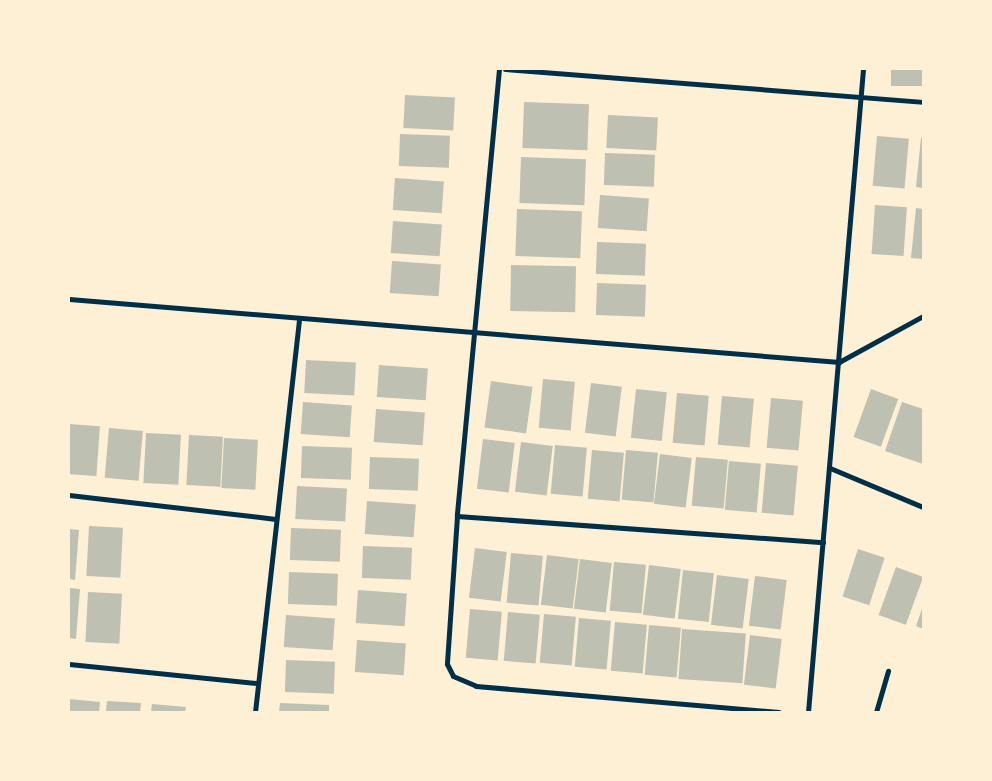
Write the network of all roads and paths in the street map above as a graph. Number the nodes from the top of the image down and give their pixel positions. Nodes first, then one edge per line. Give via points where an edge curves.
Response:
1 (499, 69) edge
2 (505, 69) edge
3 (863, 69) edge
4 (861, 96) junction
5 (923, 102) edge
6 (69, 299) edge
7 (923, 316) edge
8 (299, 318) junction
9 (476, 333) junction
10 (839, 362) junction
11 (830, 468) junction
12 (69, 495) edge
13 (923, 506) edge
14 (456, 516) junction
15 (276, 519) junction
16 (823, 542) junction
17 (69, 664) edge
18 (888, 671) dead end
19 (257, 682) junction
20 (255, 712) edge
21 (779, 712) edge
22 (808, 712) edge
23 (876, 712) edge

1 - 9 street
2 - 4 street
3 - 4 street
4 - 5 street
4 - 10 street
6 - 8 street
7 - 10 street
8 - 9 street
8 - 15 street
9 - 10 street
9 - 14 street
10 - 11 street
11 - 13 street
11 - 16 street
12 - 15 street
14 - 16 street
14 - 21 street via 448,664 463,683
15 - 19 street
16 - 22 street
17 - 19 street
18 - 23 street
19 - 20 street

